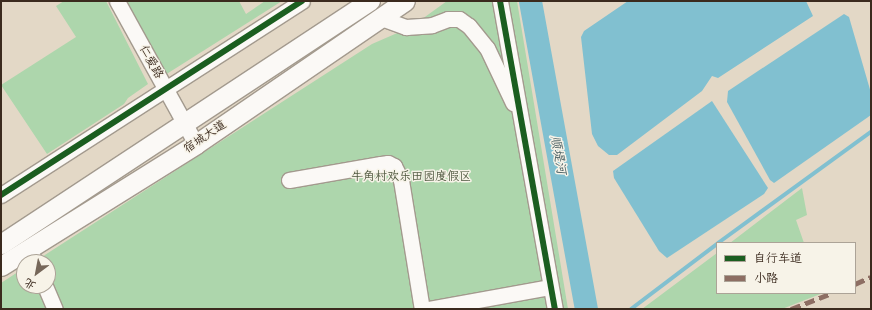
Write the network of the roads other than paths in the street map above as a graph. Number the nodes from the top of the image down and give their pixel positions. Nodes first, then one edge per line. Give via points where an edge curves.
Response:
1 (116, 1) edge
2 (302, 1) edge
3 (370, 1) edge
4 (405, 1) edge
5 (500, 1) edge
6 (381, 18) junction
7 (166, 90) junction
8 (522, 122) junction
9 (186, 125) junction
10 (196, 144) junction
11 (289, 180) dead end
12 (1, 195) edge
13 (1, 244) edge
14 (35, 254) edge
15 (16, 261) edge
16 (1, 266) edge
17 (550, 287) junction
18 (49, 294) edge
19 (56, 309) edge
20 (422, 309) edge
21 (428, 309) edge
22 (555, 309) edge

1 - 7 street, 仁爱路
2 - 7 street
3 - 9 main road, 宿城大道
4 - 6 main road, 宿城大道
5 - 8 street
6 - 8 street via 406,27 432,25 448,19 458,19 469,26 487,48
6 - 10 main road, 宿城大道
7 - 9 street, 仁爱路
7 - 12 street
8 - 17 street
9 - 10 street, 仁爱路
9 - 13 main road, 宿城大道
10 - 14 main road, 宿城大道
11 - 20 street via 388,163 394,166 401,180
15 - 16 main road, 宿城大道
17 - 21 street
17 - 22 street
18 - 19 street

